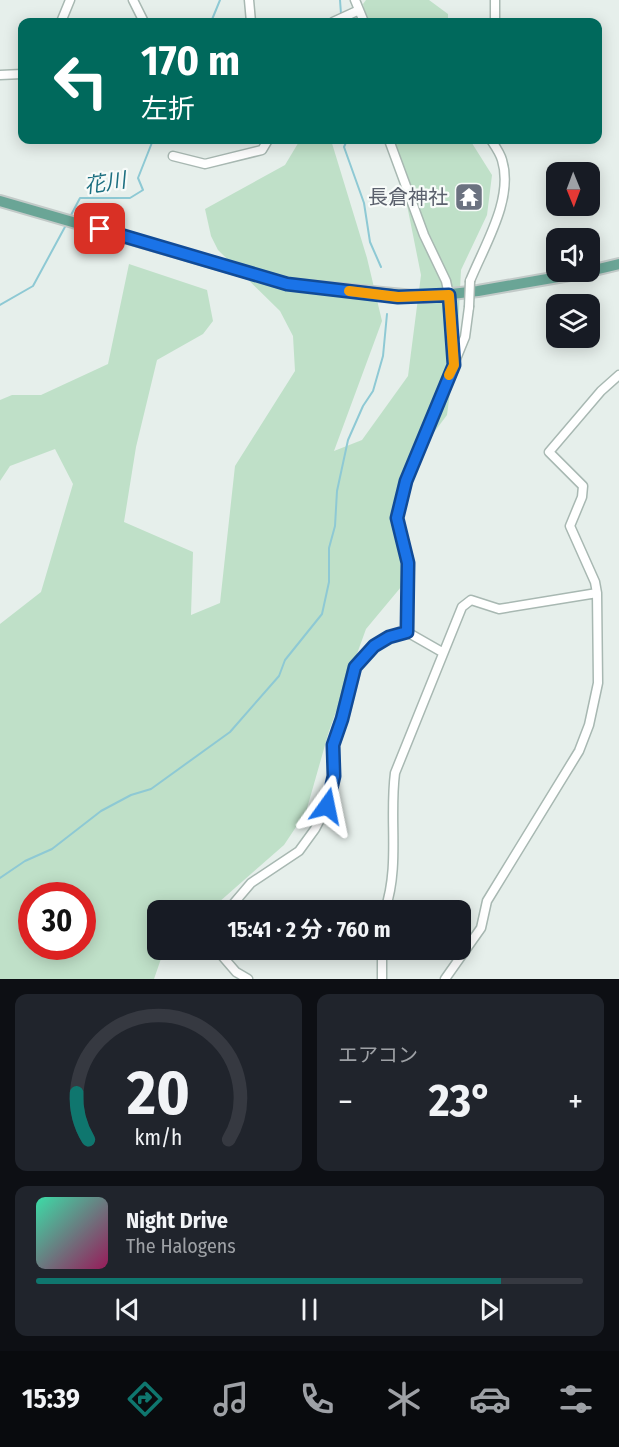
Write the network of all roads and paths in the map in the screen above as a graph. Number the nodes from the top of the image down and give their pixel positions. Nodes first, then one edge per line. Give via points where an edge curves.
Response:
1 (70, 0) edge
2 (133, 0) edge
3 (249, 0) edge
4 (355, 0) edge
5 (359, 0) edge
6 (495, 0) edge
7 (357, 10) junction
8 (63, 18) edge
9 (142, 18) edge
10 (251, 18) edge
11 (341, 18) edge
12 (362, 18) edge
13 (495, 18) edge
14 (18, 74) edge
15 (0, 75) edge
16 (266, 144) edge
17 (390, 144) edge
18 (493, 144) edge
19 (173, 156) dead end
20 (0, 201) edge
21 (619, 264) edge
22 (600, 268) edge
23 (546, 278) edge
24 (449, 295) junction
25 (454, 365) junction
26 (619, 375) edge
27 (597, 593) junction
28 (407, 632) junction
29 (442, 652) junction
30 (237, 900) edge
31 (387, 900) edge
32 (226, 960) edge
33 (382, 960) edge
34 (248, 979) edge
35 (383, 979) edge
36 (445, 979) edge

1 - 8 street
2 - 9 street
3 - 10 street
4 - 7 street
5 - 7 street
6 - 13 street
7 - 11 street
7 - 12 street
14 - 15 street
16 - 19 street via 262,150 205,164
17 - 24 street
18 - 25 street, bridge via 502,159 505,181 496,217 470,281 465,337
20 - 24 main road via 287,284 398,297
21 - 22 main road
23 - 24 main road
24 - 25 street
25 - 28 street via 406,481 397,518 408,563
26 - 27 street via 549,452 583,486 570,526
27 - 29 street via 499,609 471,600 462,607
27 - 36 street via 598,683 579,751 487,901 481,928
28 - 29 street
28 - 30 street via 374,646 355,667 333,745 334,776 327,806 315,829 299,851 251,883
29 - 31 street via 427,699 395,773 394,873
32 - 34 street
33 - 35 street

